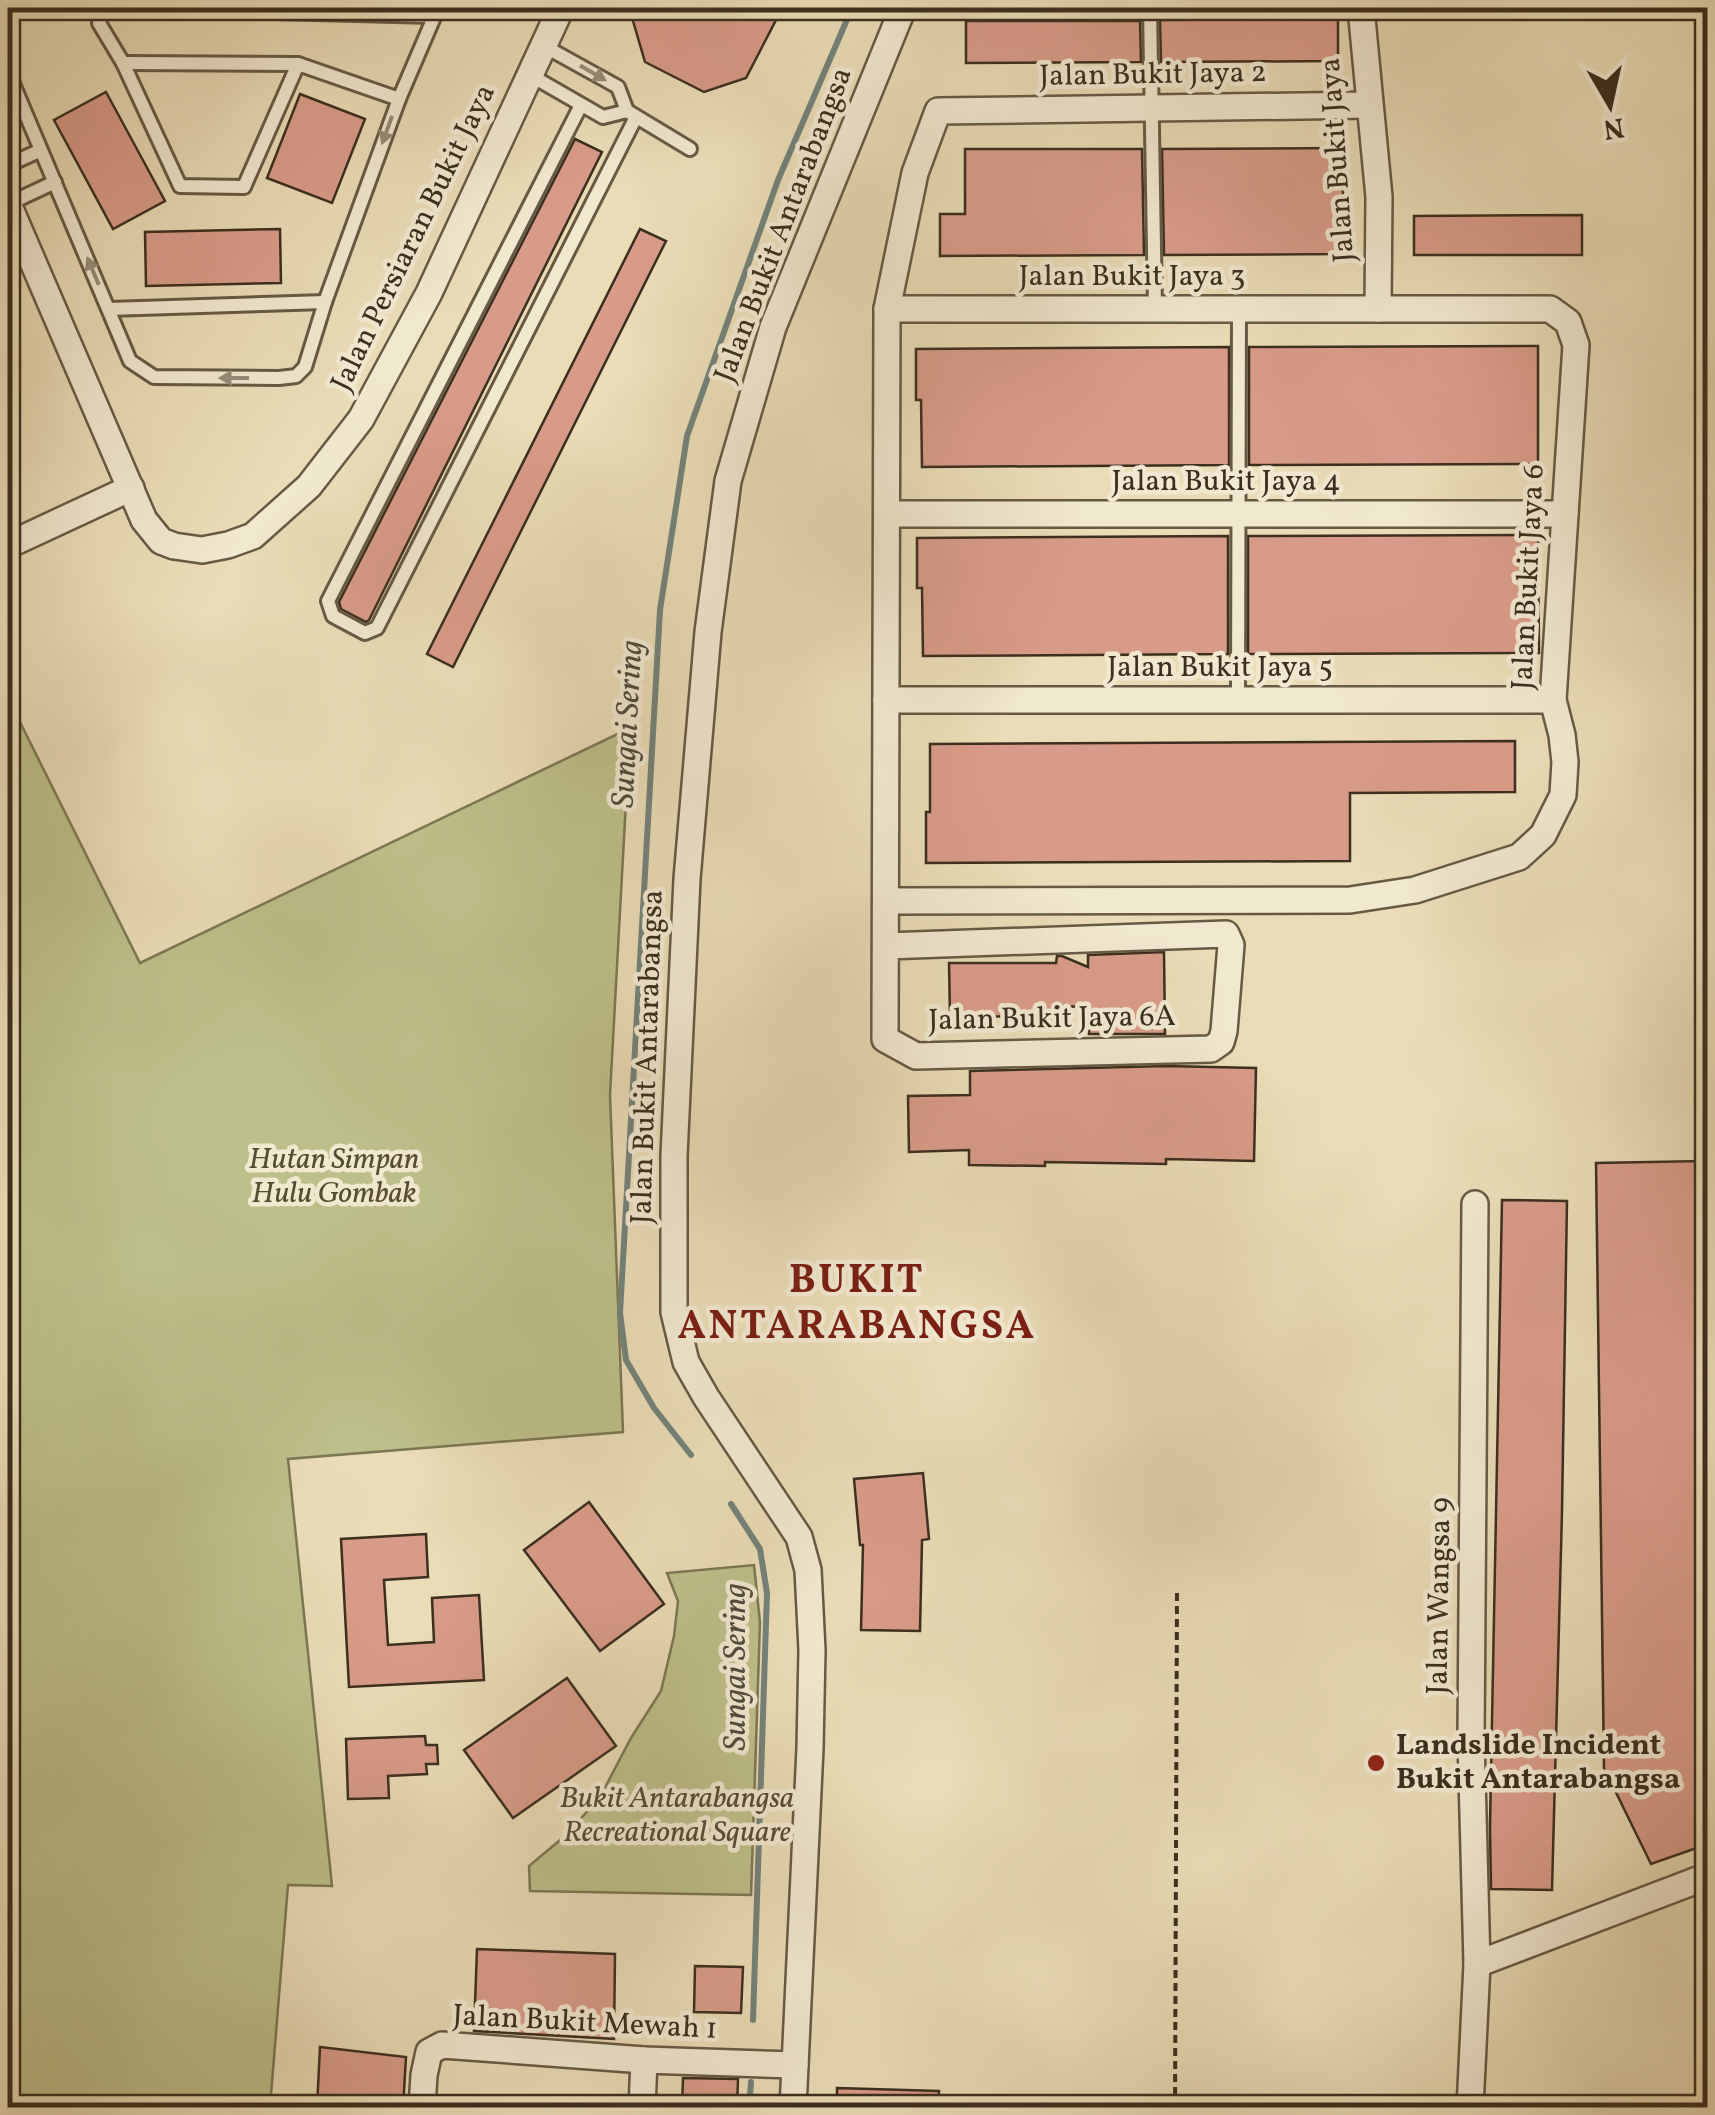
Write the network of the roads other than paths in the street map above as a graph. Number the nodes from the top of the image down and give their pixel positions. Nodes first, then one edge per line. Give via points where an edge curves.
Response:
1 (562, 8) edge
2 (903, 8) edge
3 (1150, 8) edge
4 (1361, 8) edge
5 (436, 12) edge
6 (544, 46) junction
7 (123, 63) junction
8 (298, 64) junction
9 (8, 72) edge
10 (530, 75) junction
11 (399, 99) junction
12 (581, 104) junction
13 (1369, 104) junction
14 (1152, 108) junction
15 (631, 114) junction
16 (690, 149) dead end
17 (39, 151) junction
18 (8, 166) edge
19 (55, 182) junction
20 (8, 204) edge
21 (19, 261) edge
22 (325, 302) junction
23 (108, 309) junction
24 (887, 309) junction
25 (1154, 309) junction
26 (1239, 309) junction
27 (1378, 309) junction
28 (131, 488) junction
29 (887, 514) junction
30 (1238, 514) junction
31 (1565, 514) junction
32 (15, 542) dead end
33 (886, 700) junction
34 (1238, 700) junction
35 (1553, 700) junction
36 (886, 901) junction
37 (886, 946) junction
38 (1475, 1204) dead end
39 (1708, 1876) edge
40 (1478, 1964) junction
41 (644, 2060) junction
42 (796, 2065) junction
43 (422, 2108) edge
44 (642, 2108) edge
45 (793, 2108) edge
46 (1470, 2108) edge

1 - 6 street, Jalan Persiaran Bukit Jaya
2 - 42 street, Jalan Bukit Antarabangsa via 773,328 728,481 687,879 674,1312 686,1362 799,1537 808,1570 810,1748
3 - 14 lane
4 - 13 street, Jalan Bukit Jaya
5 - 7 lane via 102,10 99,23
5 - 11 lane
6 - 10 street, Jalan Persiaran Bukit Jaya
6 -> 15 lane via 618,88
7 - 8 lane
7 - 8 lane via 180,186 244,187
8 - 11 lane
9 - 17 lane
10 - 12 lane
10 - 28 street, Jalan Persiaran Bukit Jaya via 429,293 361,418 309,486 252,536 202,550 161,540
11 -> 22 lane
12 - 15 lane via 603,117
12 - 15 lane via 328,601 333,616 365,633 378,628
13 - 14 street, Jalan Bukit Jaya 2
13 - 27 street, Jalan Bukit Jaya via 1379,198
14 - 24 street, Jalan Bukit Jaya 2 via 938,111 915,173
14 - 25 lane
15 - 16 lane
17 - 18 lane
17 - 19 lane
19 - 20 lane
23 -> 19 lane
20 - 21 street, Jalan Persiaran Bukit Jaya
21 - 28 street, Jalan Persiaran Bukit Jaya
22 - 23 lane
22 -> 23 lane via 305,367 279,378 154,377 130,361
24 - 25 street, Jalan Bukit Jaya 3
24 - 29 street
25 - 26 street, Jalan Bukit Jaya 3
26 - 27 street, Jalan Bukit Jaya 3
26 - 30 lane
27 - 31 street, Jalan Bukit Jaya 6 via 1550,310 1568,322 1576,345
28 - 32 street
29 - 30 street, Jalan Bukit Jaya 4
29 - 33 street
30 - 31 street, Jalan Bukit Jaya 4
30 - 34 lane
31 - 35 street, Jalan Bukit Jaya 6
33 - 34 street, Jalan Bukit Jaya 5
33 - 36 street
34 - 35 street, Jalan Bukit Jaya 5
35 - 36 street, Jalan Bukit Jaya 6 via 1565,762 1563,795 1543,835 1520,857 1415,890 1350,900
36 - 37 street
37 - 37 street, Jalan Bukit Jaya 6A via 1226,934 1221,1042 1212,1049 916,1056 885,1039
38 - 40 street, Jalan Wangsa 9 via 1471,1740
39 - 40 street
40 - 46 street, Jalan Wangsa 9
41 - 42 street, Jalan Bukit Mewah 1
41 - 43 street, Jalan Bukit Mewah 1 via 442,2045 429,2052
41 - 44 street
42 - 45 street, Jalan Bukit Antarabangsa

